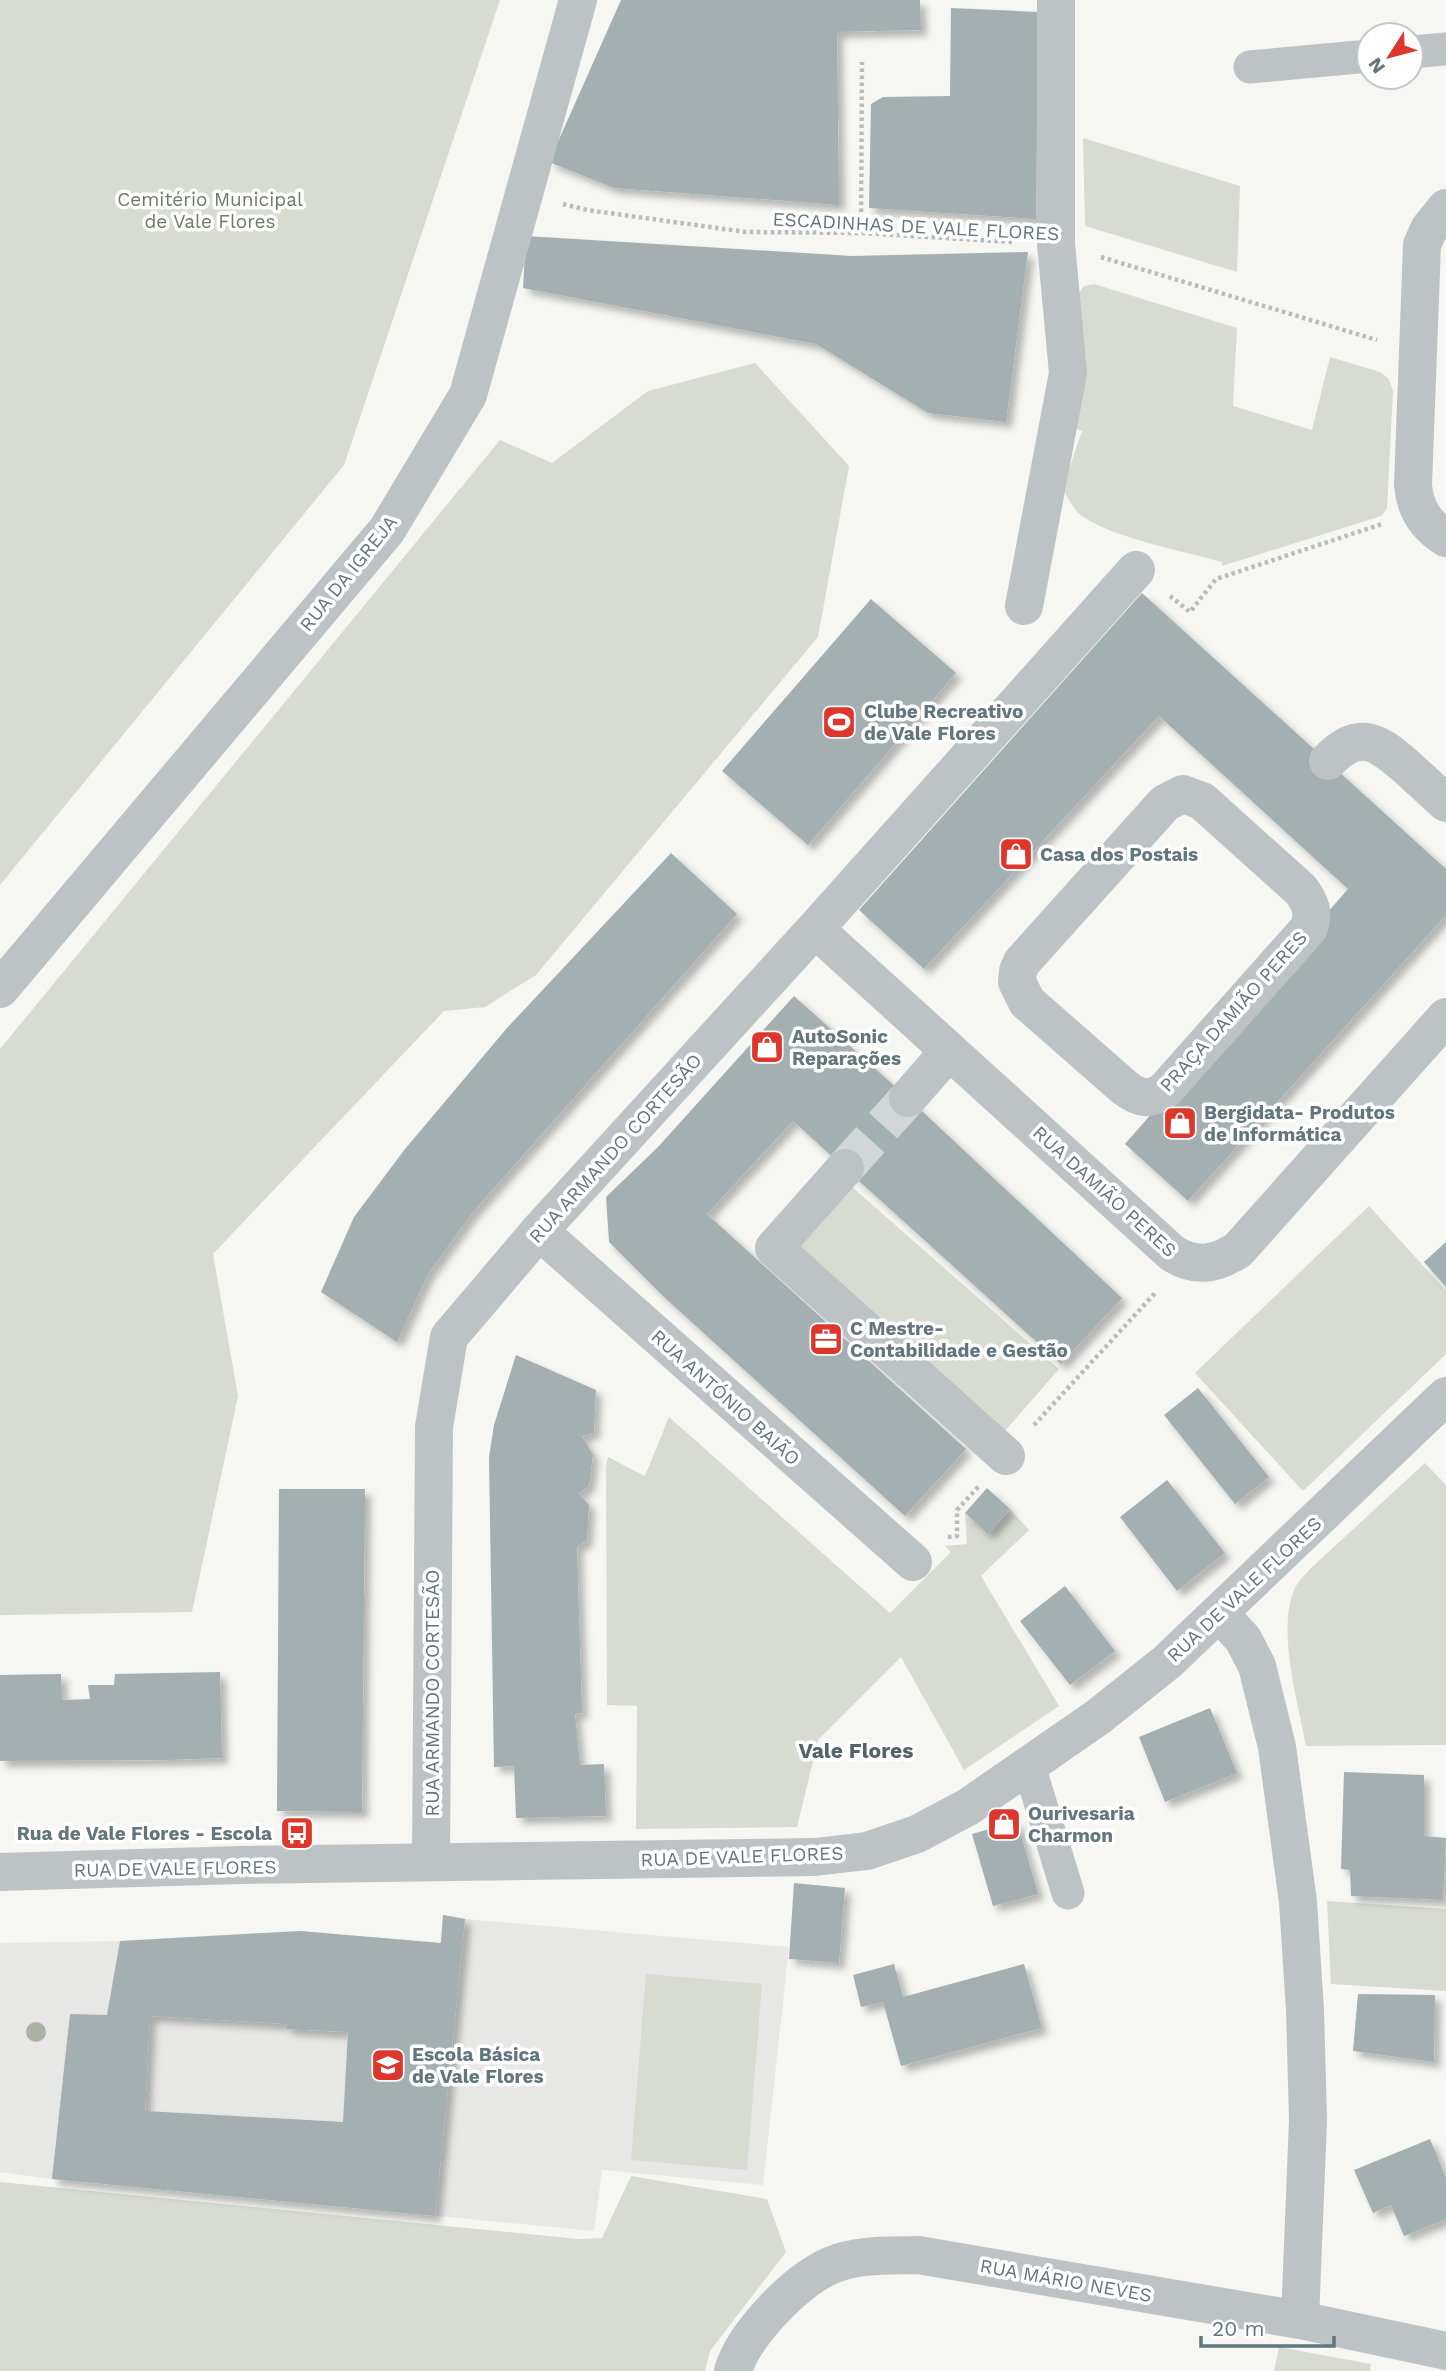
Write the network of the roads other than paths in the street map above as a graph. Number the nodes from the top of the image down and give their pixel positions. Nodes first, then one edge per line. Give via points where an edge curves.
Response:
1 (578, 0) edge
2 (1056, 0) edge
3 (1446, 49) edge
4 (1425, 51) edge
5 (1355, 57) edge
6 (1250, 67) dead end
7 (1446, 208) edge
8 (1433, 525) edge
9 (1136, 570) road end
10 (1024, 606) dead end
11 (1328, 761) dead end
12 (1446, 803) edge
13 (1262, 832) joint
14 (815, 929) junction
15 (0, 989) edge
16 (1446, 1017) edge
17 (949, 1051) junction
18 (908, 1098) tunnel mouth
19 (845, 1168) tunnel mouth
20 (540, 1231) junction
21 (1446, 1396) edge
22 (1006, 1456) road end
23 (913, 1562) road end
24 (1220, 1614) junction
25 (1030, 1766) junction
26 (431, 1862) junction
27 (0, 1872) edge
28 (1068, 1892) dead end
29 (1300, 2320) junction
30 (1446, 2351) edge
31 (733, 2371) edge

1 - 15 street, RUA DA IGREJA via 468,395 387,530
2 - 10 street via 1056,244 1068,373
3 - 4 street
5 - 6 street
7 - 8 street via 1422,245 1413,485 1414,499
9 - 14 street, RUA ARMANDO CORTESÃO
11 - 12 street via 1350,743 1376,744
13 - 13 street, PRAÇA DAMIÃO PERES via 1202,801 1183,794 1173,798 1021,962 1017,982 1027,1002 1135,1096 1148,1098 1166,1090 1309,928 1312,909 1308,900
14 - 17 street, RUA DAMIÃO PERES
14 - 20 street, RUA ARMANDO CORTESÃO
16 - 17 street, RUA DAMIÃO PERES via 1238,1250 1224,1259 1197,1264 1172,1253
17 - 18 street
19 - 22 street via 774,1248
20 - 23 street, RUA ANTÓNIO BAIÃO
20 - 26 street, RUA ARMANDO CORTESÃO via 449,1337 434,1427
21 - 24 street, RUA DE VALE FLORES
24 - 25 street, RUA DE VALE FLORES via 1167,1662
24 - 29 street via 1243,1639 1257,1666 1277,1747 1298,1902 1308,2120
25 - 26 street, RUA DE VALE FLORES via 917,1835 867,1851 815,1857
25 - 28 street
26 - 27 street, RUA DE VALE FLORES
29 - 30 street, RUA MÁRIO NEVES
29 - 31 street, RUA MÁRIO NEVES via 918,2255 869,2256 831,2265 799,2286 761,2321

